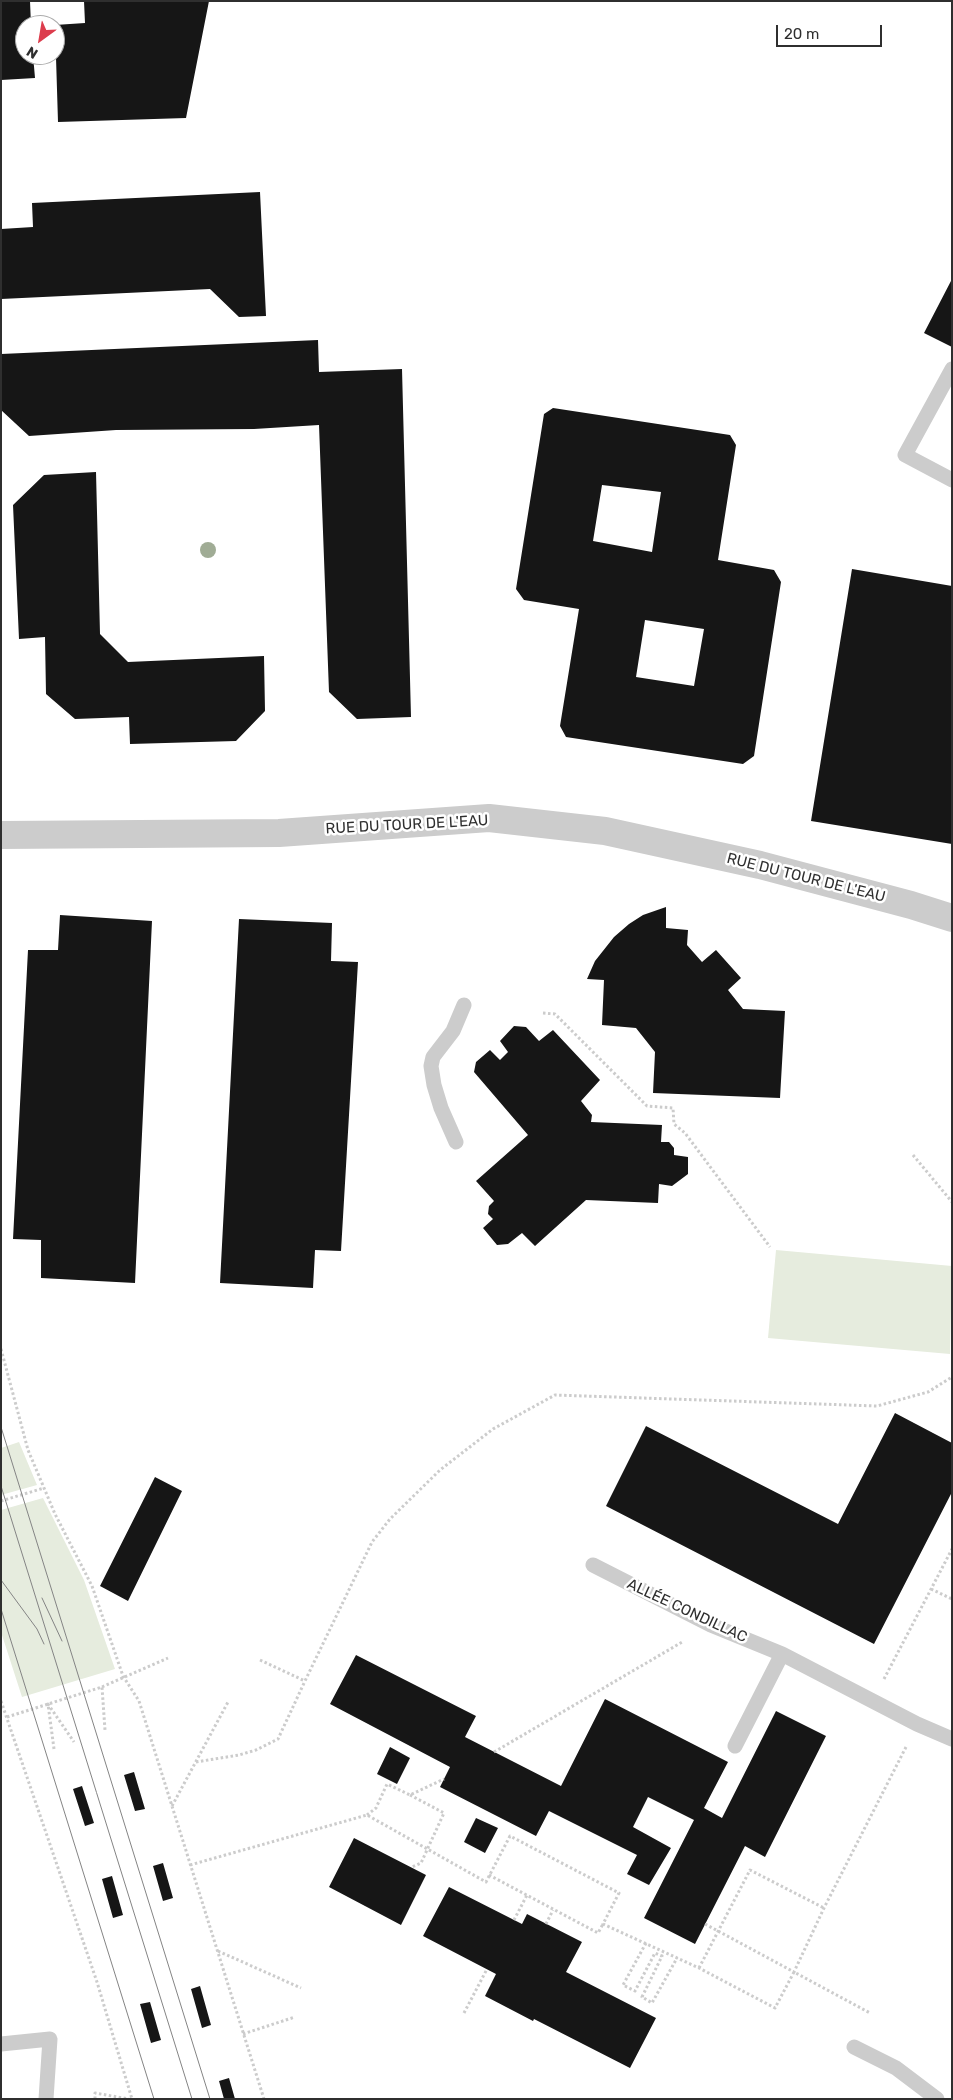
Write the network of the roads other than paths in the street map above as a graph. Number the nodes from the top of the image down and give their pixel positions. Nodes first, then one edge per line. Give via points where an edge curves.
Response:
1 (952, 369) edge
2 (952, 480) edge
3 (1, 835) edge
4 (952, 918) edge
5 (464, 1005) dead end
6 (456, 1142) dead end
7 (593, 1565) dead end
8 (782, 1654) junction
9 (952, 1739) edge
10 (735, 1746) dead end
11 (1, 2044) edge
12 (854, 2047) dead end
13 (46, 2099) edge
14 (937, 2099) edge

1 - 2 lane via 906,455
3 - 4 street, RUE DU TOUR DE L'EAU via 279,832 489,818 605,831 760,865
5 - 6 lane via 453,1031 433,1057 431,1066 441,1108
7 - 8 lane, ALLÉE CONDILLAC via 710,1625
8 - 9 lane, ALLÉE CONDILLAC
8 - 10 lane
11 - 13 lane via 50,2039
12 - 14 lane via 896,2068

